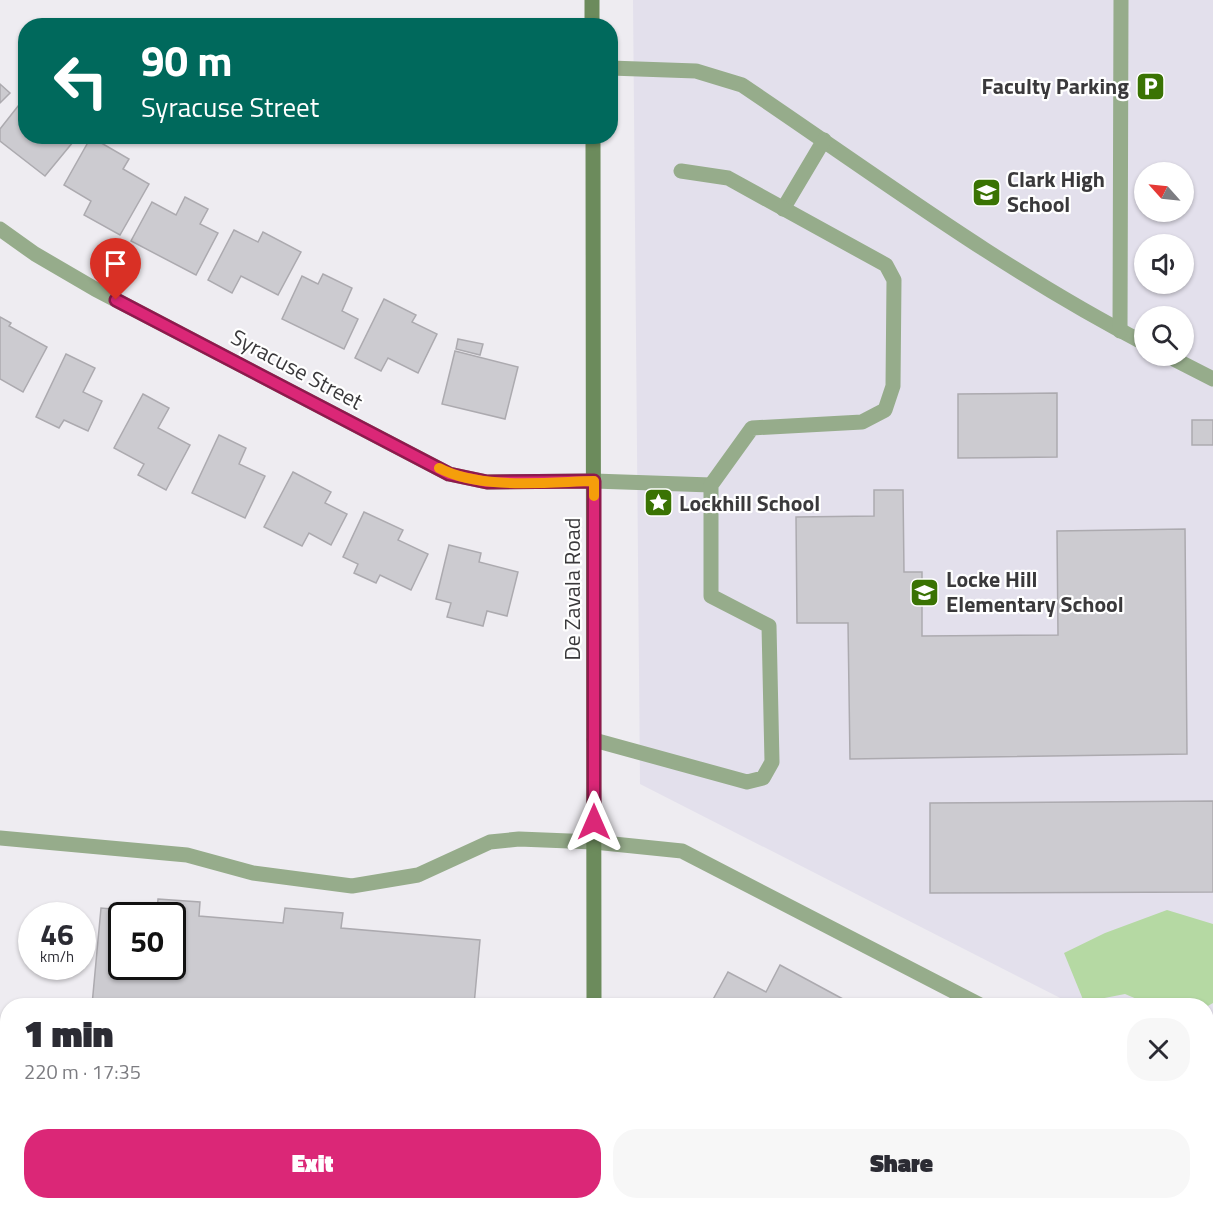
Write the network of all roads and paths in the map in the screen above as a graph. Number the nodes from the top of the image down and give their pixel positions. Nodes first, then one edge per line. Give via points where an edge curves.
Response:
1 (592, 0) edge
2 (1121, 0) edge
3 (592, 18) edge
4 (618, 68) edge
5 (824, 140) junction
6 (593, 144) edge
7 (681, 171) dead end
8 (783, 209) junction
9 (0, 229) edge
10 (1120, 331) junction
11 (1134, 339) edge
12 (1188, 366) edge
13 (1213, 379) edge
14 (594, 481) junction
15 (711, 485) junction
16 (594, 740) junction
17 (0, 838) edge
18 (594, 842) junction
19 (594, 998) edge
20 (966, 998) edge

1 - 3 main road
2 - 10 street
4 - 5 street via 696,71 742,85
5 - 8 street
5 - 10 street via 1022,273
6 - 14 main road, De Zavala Road
7 - 8 street via 728,178
8 - 15 street via 886,265 894,280 893,386 885,410 862,422 752,428
9 - 14 street, Syracuse Street via 95,289 449,474 487,482
10 - 11 street
12 - 13 street
14 - 15 street, Syracuse Street
14 - 16 main road, De Zavala Road
15 - 16 street via 711,596 769,626 772,762 763,778 747,782
16 - 18 main road, De Zavala Road
17 - 18 street via 187,855 253,873 352,886 418,875 490,842
18 - 19 main road, De Zavala Road
18 - 20 street via 682,851

